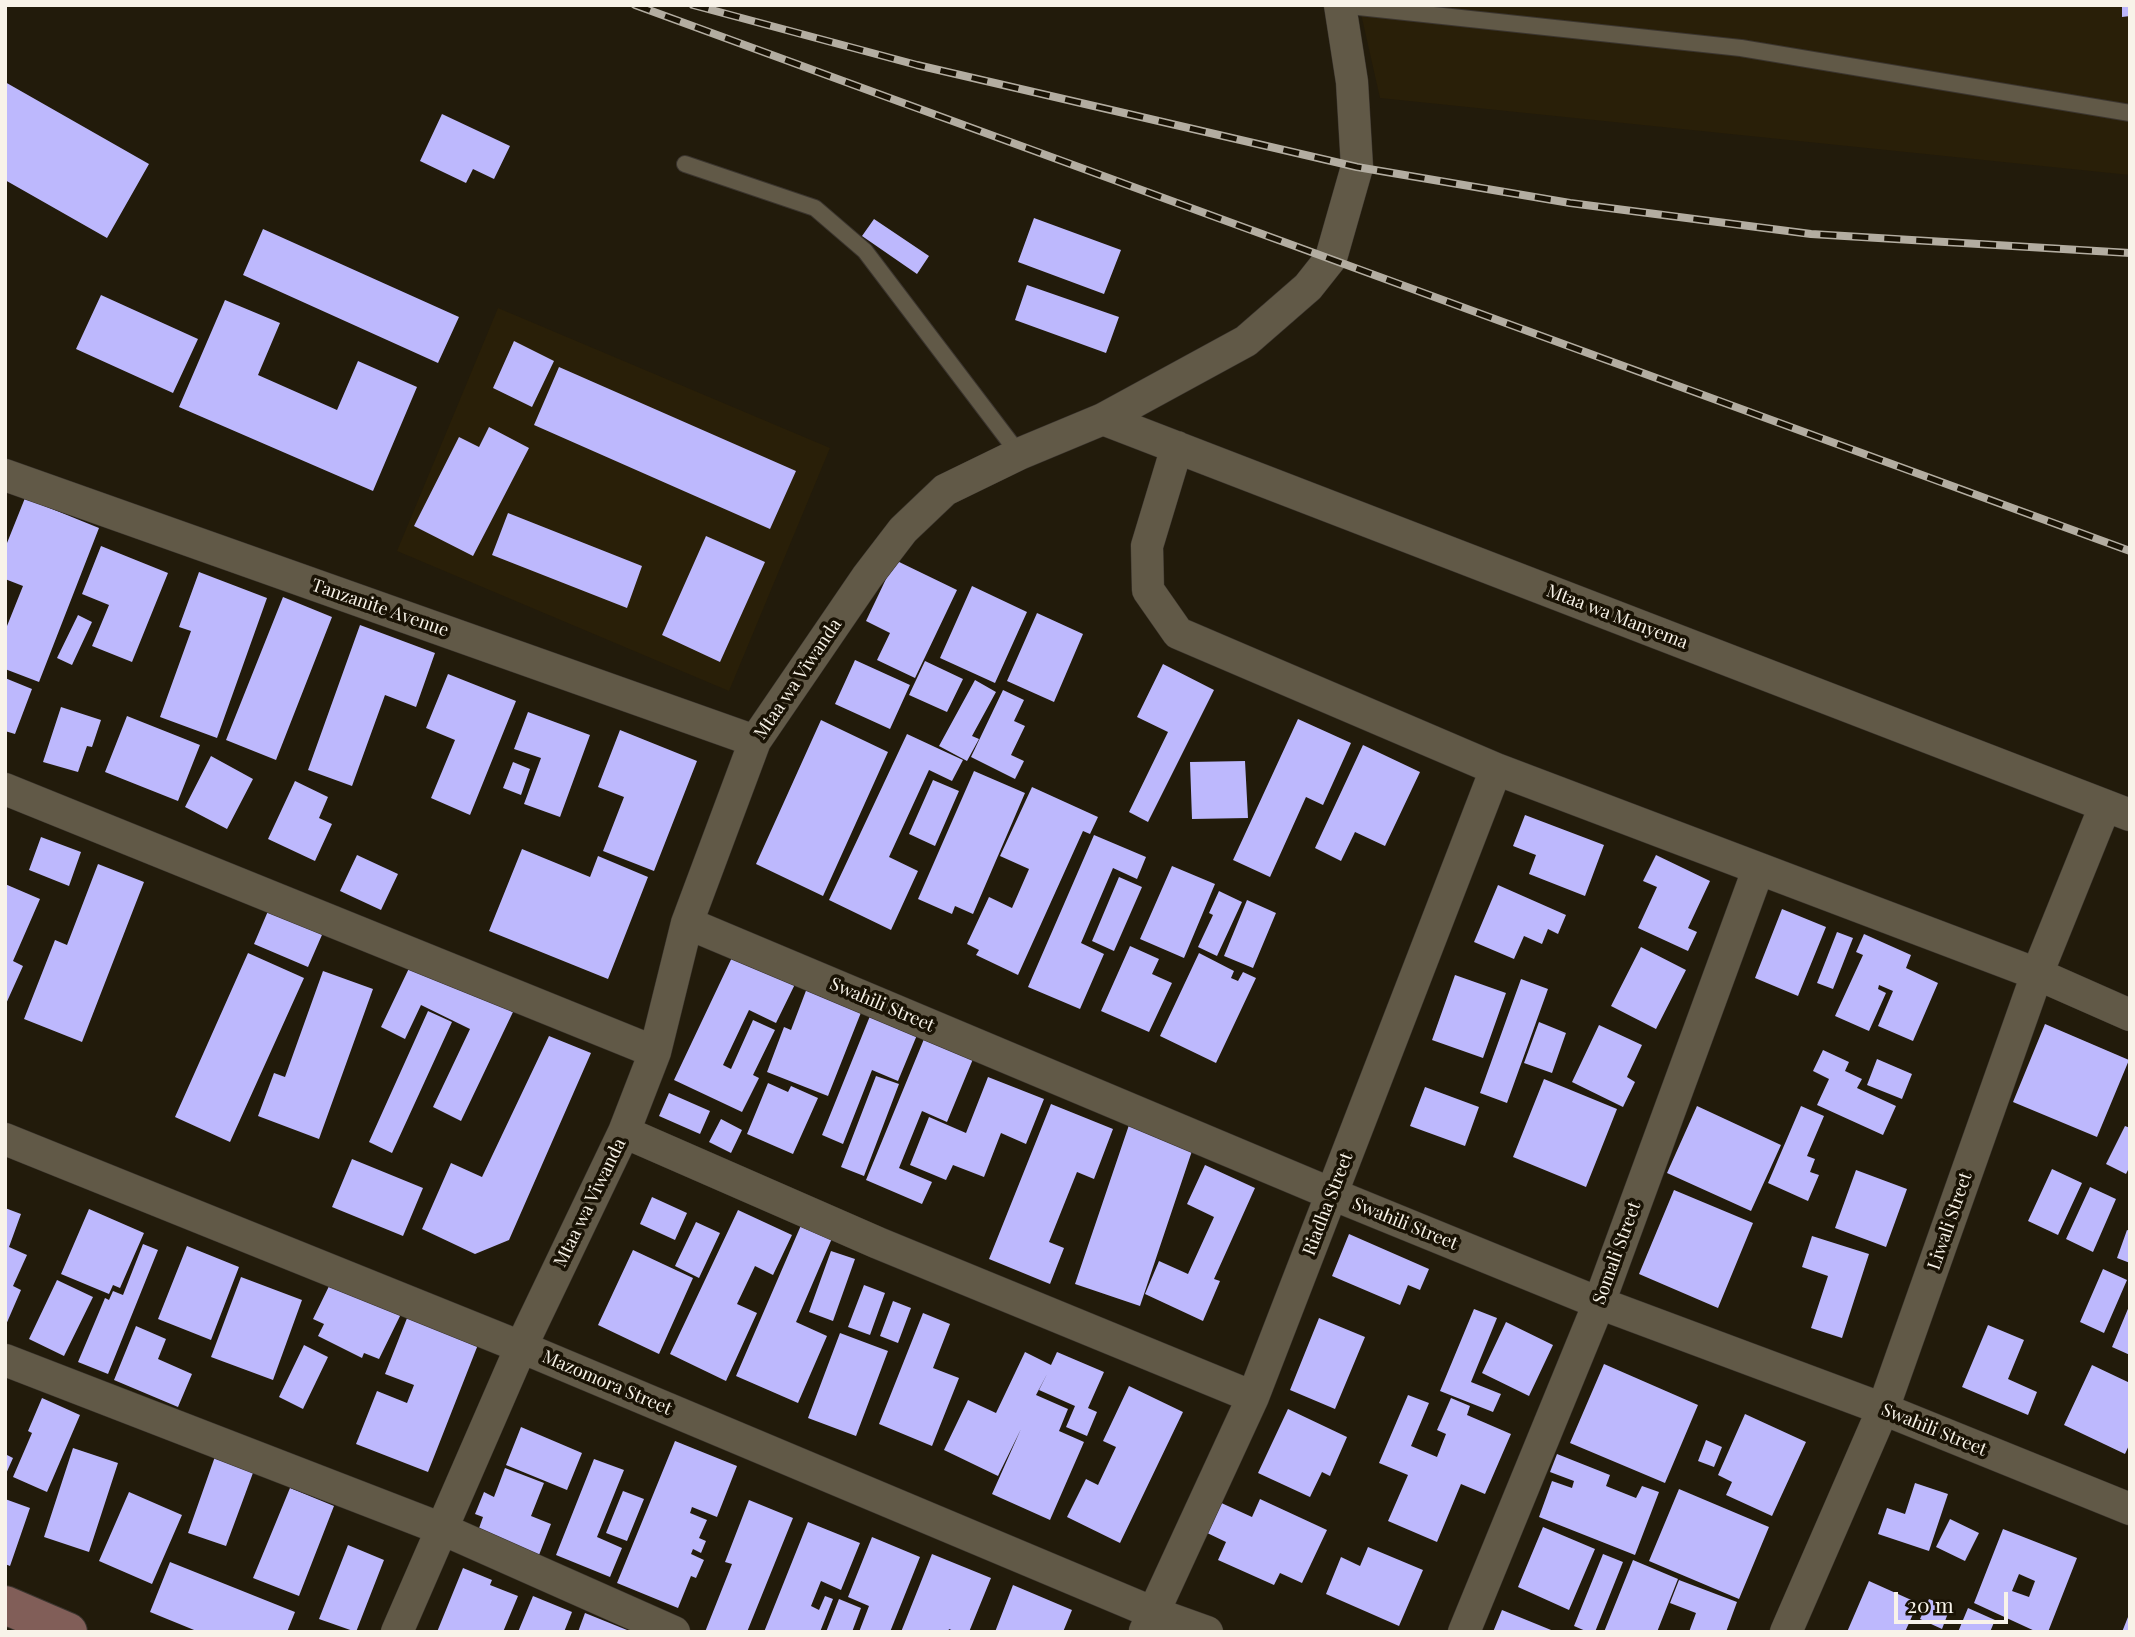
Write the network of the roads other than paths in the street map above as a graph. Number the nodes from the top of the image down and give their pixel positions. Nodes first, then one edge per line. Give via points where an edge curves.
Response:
1 (1340, 5) edge
2 (2130, 113) edge
3 (685, 164) dead end
4 (1104, 418) junction
5 (1177, 447) junction
6 (1018, 454) junction
7 (5, 475) edge
8 (755, 741) junction
9 (1496, 769) junction
10 (5, 789) edge
11 (2118, 811) edge
12 (1758, 870) junction
13 (687, 923) junction
14 (2037, 974) junction
15 (2130, 1015) edge
16 (654, 1052) junction
17 (624, 1132) junction
18 (5, 1139) edge
19 (1332, 1195) junction
20 (1599, 1303) junction
21 (521, 1347) junction
22 (5, 1360) edge
23 (1253, 1397) junction
24 (1883, 1409) junction
25 (2130, 1509) edge
26 (442, 1529) junction
27 (5, 1605) edge
28 (1149, 1623) edge
29 (68, 1632) edge
30 (397, 1632) edge
31 (674, 1632) edge
32 (1207, 1632) edge
33 (1464, 1632) edge
34 (1786, 1632) edge

1 - 2 lane via 1741,48
1 - 4 street, Mtaa wa Viwanda via 1352,82 1357,167 1331,258 1308,287 1246,341
3 - 6 lane via 816,208 865,251
4 - 5 street, Mtaa wa Manyema
4 - 6 street, Mtaa wa Viwanda
5 - 9 street via 1147,546 1148,590 1178,633
5 - 11 street, Mtaa wa Manyema
6 - 8 street, Mtaa wa Viwanda via 945,490 903,530
7 - 8 street, Tanzanite Avenue
8 - 13 street, Mtaa wa Viwanda
9 - 12 street
9 - 19 street, Riadha Street
10 - 16 street
11 - 14 street, Liwali Street
12 - 14 street
12 - 20 street, Somali Street
13 - 16 street, Mtaa wa Viwanda
13 - 19 street, Swahili Street
14 - 15 street
14 - 24 street, Liwali Street
16 - 17 street, Mtaa wa Viwanda
17 - 21 street, Mtaa wa Viwanda
17 - 23 street via 878,1243
18 - 21 street, Mazomora Street
19 - 20 street, Swahili Street
19 - 23 street, Riadha Street
20 - 24 street, Swahili Street
20 - 33 street, Somali Street
21 - 26 street, Mtaa wa Viwanda
21 - 28 street, Mazomora Street
22 - 26 street
23 - 28 street, Riadha Street
24 - 25 street, Swahili Street
24 - 34 street, Liwali Street
26 - 30 street, Mtaa wa Viwanda
26 - 31 street
27 - 29 main road
28 - 32 street, Mazomora Street

